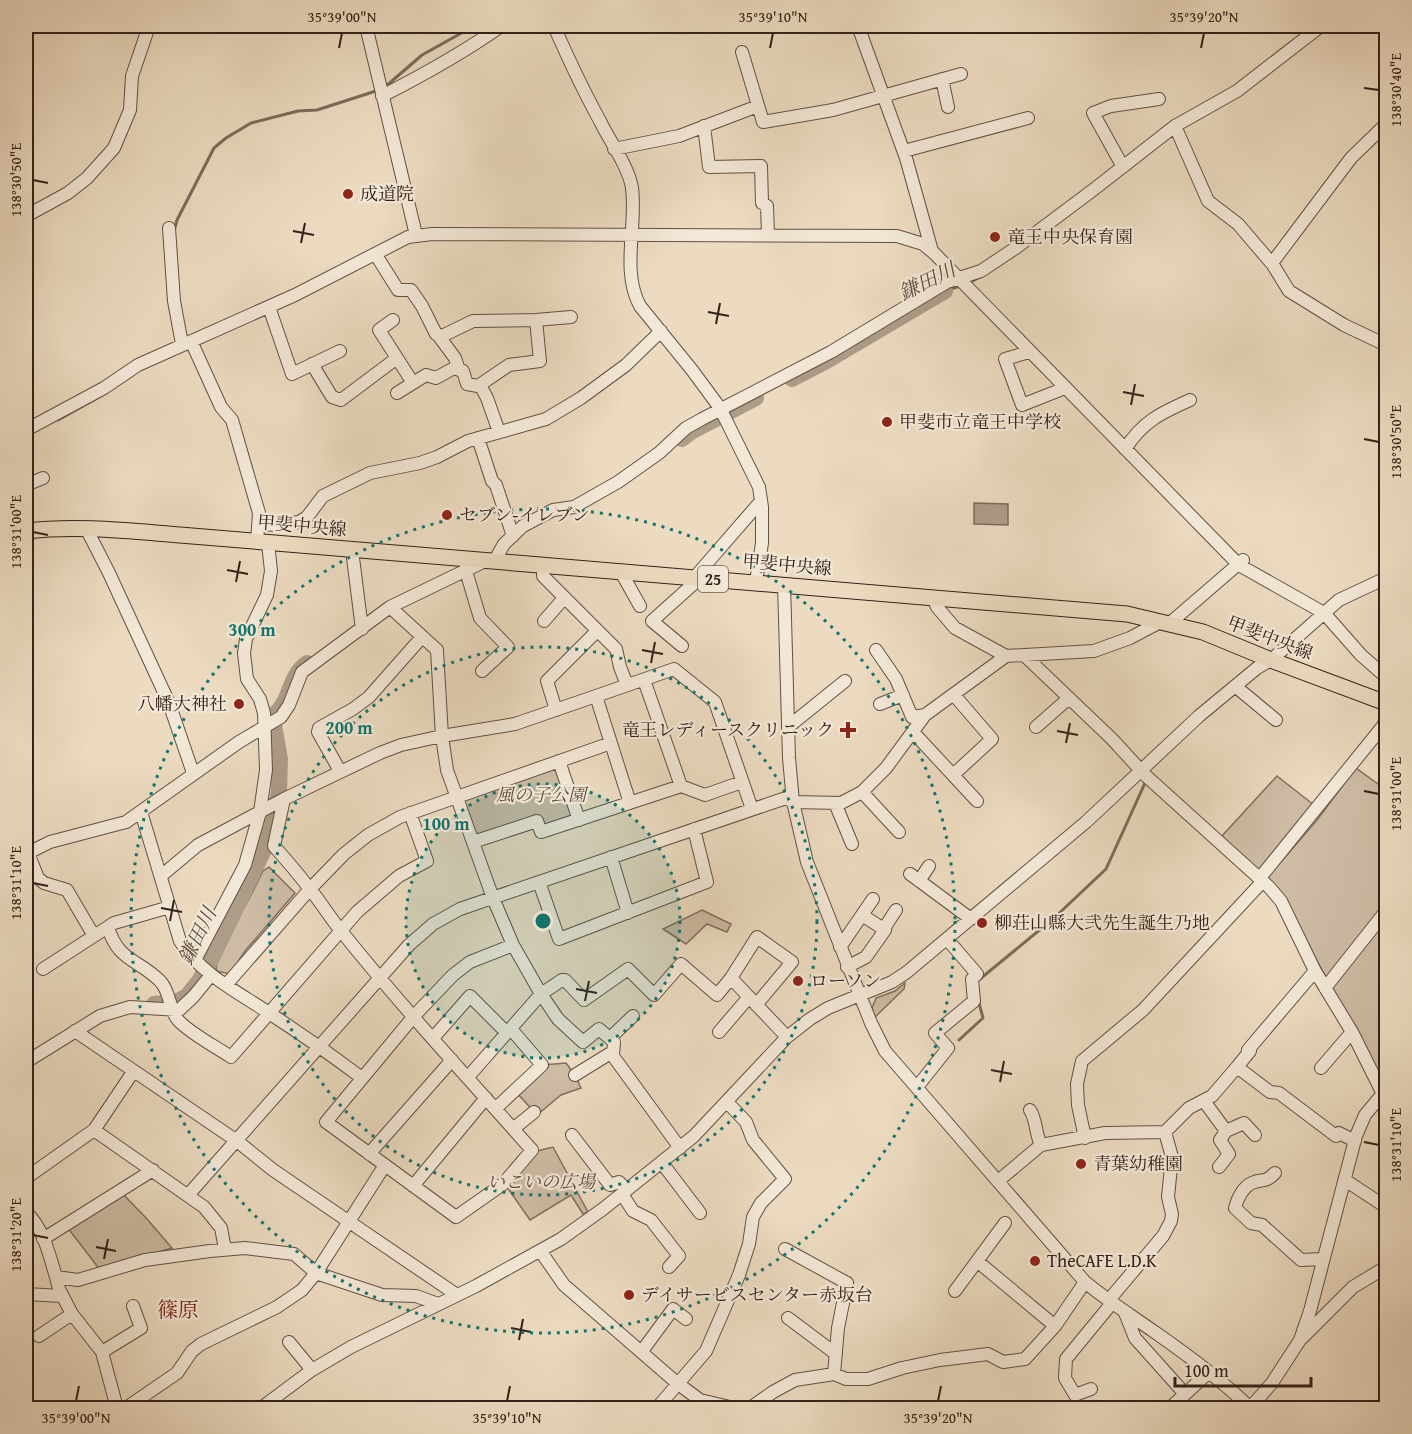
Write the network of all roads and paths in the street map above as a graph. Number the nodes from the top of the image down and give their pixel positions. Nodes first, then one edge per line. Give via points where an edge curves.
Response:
1 (149, 26) edge
2 (366, 26) edge
3 (501, 26) edge
4 (554, 26) edge
5 (858, 26) edge
6 (1321, 26) edge
7 (742, 51) dead end
8 (961, 74) dead end
9 (942, 80) junction
10 (884, 94) junction
11 (382, 96) junction
12 (1159, 99) dead end
13 (758, 106) junction
14 (948, 107) dead end
15 (1028, 118) dead end
16 (1386, 124) edge
17 (704, 126) junction
18 (1175, 126) junction
19 (614, 149) junction
20 (904, 151) junction
21 (1123, 167) junction
22 (26, 216) edge
23 (169, 228) dead end
24 (417, 235) junction
25 (631, 235) junction
26 (768, 235) junction
27 (932, 251) junction
28 (376, 255) junction
29 (1272, 263) junction
30 (959, 279) junction
31 (269, 307) junction
32 (571, 317) dead end
33 (393, 320) dead end
34 (536, 320) junction
35 (661, 331) junction
36 (438, 335) junction
37 (187, 343) junction
38 (1386, 345) edge
39 (340, 351) dead end
40 (1029, 352) junction
41 (397, 358) junction
42 (312, 364) junction
43 (459, 370) junction
44 (413, 383) junction
45 (480, 385) junction
46 (1065, 388) junction
47 (397, 393) dead end
48 (1190, 400) dead end
49 (721, 410) junction
50 (26, 430) edge
51 (499, 432) junction
52 (478, 438) junction
53 (1125, 449) junction
54 (43, 478) dead end
55 (26, 485) edge
56 (761, 501) junction
57 (259, 524) junction
58 (86, 528) junction
59 (26, 531) edge
60 (513, 536) junction
61 (262, 542) junction
62 (352, 550) junction
63 (490, 562) junction
64 (1241, 562) junction
65 (543, 566) junction
66 (466, 571) junction
67 (621, 572) junction
68 (697, 578) junction
69 (1386, 578) edge
70 (756, 582) junction
71 (784, 584) junction
72 (933, 597) junction
73 (564, 598) junction
74 (640, 606) dead end
75 (390, 607) junction
76 (1324, 613) junction
77 (544, 621) dead end
78 (1166, 622) junction
79 (362, 629) junction
80 (597, 630) junction
81 (422, 637) junction
82 (682, 646) dead end
83 (876, 650) dead end
84 (1006, 656) junction
85 (1024, 656) junction
86 (1271, 660) junction
87 (482, 671) dead end
88 (1386, 677) edge
89 (644, 680) junction
90 (845, 681) dead end
91 (627, 686) junction
92 (1235, 686) junction
93 (903, 695) junction
94 (954, 695) junction
95 (596, 696) junction
96 (1069, 698) junction
97 (1386, 703) edge
98 (880, 704) dead end
99 (556, 710) junction
100 (925, 715) junction
101 (1386, 718) edge
102 (1276, 720) dead end
103 (264, 725) junction
104 (788, 727) junction
105 (1036, 727) dead end
106 (913, 732) junction
107 (442, 736) junction
108 (611, 743) junction
109 (559, 761) junction
110 (1142, 769) junction
111 (340, 771) junction
112 (193, 773) junction
113 (953, 775) junction
114 (742, 782) junction
115 (681, 786) junction
116 (862, 792) junction
117 (457, 796) junction
118 (284, 800) junction
119 (978, 801) dead end
120 (794, 802) junction
121 (630, 803) junction
122 (835, 803) junction
123 (752, 809) junction
124 (141, 812) junction
125 (260, 812) junction
126 (410, 813) junction
127 (579, 820) junction
128 (694, 829) junction
129 (899, 832) dead end
130 (473, 842) junction
131 (852, 844) dead end
132 (27, 853) edge
133 (611, 857) junction
134 (929, 866) dead end
135 (160, 876) junction
136 (1261, 880) junction
137 (539, 882) junction
138 (310, 889) junction
139 (493, 898) junction
140 (873, 899) dead end
141 (170, 906) junction
142 (897, 910) dead end
143 (1386, 911) edge
144 (628, 912) junction
145 (862, 915) junction
146 (971, 919) junction
147 (108, 927) junction
148 (883, 930) junction
149 (341, 931) junction
150 (94, 936) junction
151 (947, 939) junction
152 (513, 945) junction
153 (840, 947) junction
154 (195, 960) junction
155 (847, 967) junction
156 (43, 969) dead end
157 (1314, 971) junction
158 (210, 975) junction
159 (380, 977) junction
160 (731, 978) junction
161 (226, 985) junction
162 (1325, 987) junction
163 (542, 994) junction
164 (860, 996) junction
165 (753, 1001) junction
166 (173, 1009) junction
167 (270, 1014) junction
168 (414, 1016) junction
169 (633, 1016) dead end
170 (75, 1031) junction
171 (509, 1031) junction
172 (719, 1032) dead end
173 (1352, 1032) junction
174 (788, 1037) junction
175 (433, 1038) junction
176 (610, 1038) junction
177 (320, 1046) junction
178 (613, 1056) junction
179 (452, 1059) junction
180 (26, 1062) edge
181 (1237, 1067) junction
182 (1321, 1068) dead end
183 (133, 1072) junction
184 (575, 1076) dead end
185 (468, 1077) junction
186 (362, 1078) junction
187 (917, 1087) junction
188 (1385, 1092) edge
189 (486, 1098) junction
190 (1204, 1101) junction
191 (727, 1102) junction
192 (495, 1109) junction
193 (1030, 1110) dead end
194 (534, 1112) dead end
195 (513, 1129) junction
196 (94, 1130) junction
197 (1227, 1131) junction
198 (1165, 1132) junction
199 (572, 1135) dead end
200 (1255, 1135) dead end
201 (1085, 1138) junction
202 (237, 1141) junction
203 (1354, 1141) junction
204 (1041, 1145) junction
205 (680, 1148) junction
206 (369, 1154) junction
207 (662, 1163) junction
208 (385, 1165) junction
209 (1219, 1167) dead end
210 (153, 1170) junction
211 (1275, 1173) dead end
212 (26, 1178) edge
213 (1345, 1180) junction
214 (998, 1181) junction
215 (413, 1186) junction
216 (624, 1192) junction
217 (189, 1194) junction
218 (1386, 1207) edge
219 (26, 1212) edge
220 (700, 1213) dead end
221 (350, 1222) junction
222 (1005, 1223) dead end
223 (31, 1225) edge
224 (43, 1239) junction
225 (785, 1249) dead end
226 (225, 1250) junction
227 (541, 1252) junction
228 (1323, 1259) junction
229 (977, 1261) junction
230 (669, 1267) dead end
231 (1386, 1267) edge
232 (316, 1272) junction
233 (57, 1277) junction
234 (1085, 1282) junction
235 (955, 1292) dead end
236 (26, 1294) edge
237 (457, 1295) junction
238 (62, 1296) junction
239 (1110, 1302) junction
240 (438, 1304) junction
241 (133, 1306) dead end
242 (1125, 1313) junction
243 (72, 1314) junction
244 (686, 1318) dead end
245 (788, 1318) dead end
246 (1055, 1326) junction
247 (39, 1336) dead end
248 (1300, 1340) junction
249 (289, 1342) dead end
250 (642, 1351) junction
251 (102, 1352) junction
252 (836, 1354) junction
253 (312, 1370) junction
254 (1209, 1372) junction
255 (834, 1374) junction
256 (677, 1383) junction
257 (1091, 1389) dead end
258 (1185, 1394) junction
259 (117, 1408) edge
260 (126, 1408) edge
261 (261, 1408) edge
262 (657, 1408) edge
263 (734, 1408) edge
264 (750, 1408) edge
265 (1170, 1408) edge
266 (1250, 1408) edge

1 - 22 street via 132,76 130,110 114,148 68,193
2 - 11 street
3 - 11 street
4 - 19 street
5 - 10 street
6 - 18 street via 1237,91
7 - 13 street
8 - 9 street
9 - 10 street
9 - 14 street
10 - 13 street via 833,110 763,122
10 - 20 street
11 - 24 street
12 - 21 street via 1111,106 1093,114
13 - 17 street
15 - 20 street
16 - 29 street via 1351,158
17 - 19 street via 679,136
17 - 26 street via 709,167 761,165
18 - 21 street
18 - 29 street via 1208,201 1238,224
19 - 25 street via 632,187
20 - 27 street
21 - 30 street via 1017,247 981,271
23 - 37 street via 174,301
24 - 25 street
24 - 28 street
25 - 26 street
25 - 35 street via 635,296
26 - 27 street via 897,236
27 - 30 street
28 - 31 street
28 - 36 street via 398,290 411,290 416,295
29 - 38 street via 1289,291
30 - 40 street
30 - 49 street via 947,282 831,352
31 - 37 street
31 - 42 street via 292,374
32 - 34 street
33 - 41 street via 379,330
34 - 36 street via 473,321
34 - 45 street via 540,361 509,365
35 - 49 street
35 - 51 street via 635,358 564,409 546,419
36 - 43 street via 455,357
37 - 50 street via 138,365
37 - 57 street via 232,420
39 - 42 street
40 - 46 street
40 - 46 street via 1005,359 1022,405
41 - 42 street via 341,400 332,397
41 - 44 street
43 - 44 street via 454,368 436,378 426,375
43 - 45 street via 467,384
44 - 47 street
45 - 51 street
46 - 53 street
48 - 53 street via 1152,418
49 - 56 street via 750,466
49 - 60 street via 686,428 618,482 574,507 542,514
51 - 52 street
52 - 57 street via 420,463 370,473 323,496 299,522
52 - 60 street
53 - 64 street
54 - 55 street
56 - 68 street
56 - 70 street via 762,543
57 - 61 street
58 - 59 main road, 甲斐中央線 / 25
58 - 61 main road, 甲斐中央線 / 25
58 - 112 street via 169,703
60 - 63 street
61 - 62 main road, 甲斐中央線 / 25
61 - 103 street via 271,571 267,596 246,639 244,653 247,679 260,699
62 - 63 main road, 甲斐中央線 / 25
62 - 79 street
63 - 65 main road, 甲斐中央線 / 25
63 - 66 street
64 - 76 street
64 - 78 street
65 - 67 main road, 甲斐中央線 / 25
65 - 73 street via 543,576
66 - 75 street
66 - 87 street via 480,618 508,647
67 - 68 main road, 甲斐中央線 / 25
67 - 74 street
68 - 70 main road, 甲斐中央線 / 25
68 - 82 street via 652,621
69 - 76 street via 1339,600
70 - 71 main road, 甲斐中央線 / 25
71 - 72 main road, 甲斐中央線 / 25
71 - 104 street
72 - 78 main road, 甲斐中央線 / 25 via 1116,612
72 - 84 street via 955,628
73 - 77 street
73 - 80 street
75 - 79 street
75 - 81 street
76 - 86 street
76 - 88 street
78 - 85 street via 1094,651
78 - 86 main road, 甲斐中央線 / 25 via 1203,632
79 - 103 street via 302,672 281,717
80 - 91 street via 616,649
80 - 99 street via 547,681
81 - 107 street via 437,650
81 - 111 street via 369,697 319,728
83 - 93 street
84 - 85 street
84 - 94 street
85 - 96 street
86 - 92 street
86 - 97 main road, 甲斐中央線 / 25
89 - 91 street
89 - 114 street via 674,669 715,702
89 - 115 street
90 - 104 street
91 - 95 street
92 - 102 street
92 - 110 street
93 - 98 street
93 - 100 street via 912,717
94 - 100 street
94 - 113 street via 992,739
95 - 99 street
95 - 108 street
96 - 105 street
96 - 110 street
99 - 107 street via 515,724
100 - 106 street
101 - 136 street
103 - 112 street
103 - 125 street via 266,770
104 - 120 street
106 - 113 street
106 - 116 street
107 - 111 street via 401,745
107 - 117 street via 447,770
108 - 109 street
108 - 121 street
109 - 117 street
109 - 127 street
110 - 136 street
110 - 146 street
111 - 118 street
112 - 124 street
113 - 119 street
114 - 115 street via 705,795
114 - 123 street
115 - 121 street
116 - 122 street
116 - 129 street
117 - 126 street
117 - 130 street
118 - 125 street
118 - 138 street via 274,846
120 - 122 street
120 - 123 street via 786,798
120 - 153 street via 807,860
121 - 127 street
122 - 131 street
123 - 128 street
124 - 132 street via 126,822 50,842
124 - 135 street
125 - 135 street via 198,845
125 - 154 street via 245,865
126 - 138 street via 368,835
126 - 149 street via 427,861 376,894
127 - 130 street via 541,832 537,821
128 - 133 street
128 - 144 street via 707,882
130 - 139 street
132 - 150 street via 38,878 67,890
133 - 137 street
133 - 144 street
134 - 146 street via 914,878
135 - 141 street
136 - 157 street via 1281,901
136 - 201 street via 1143,1010 1082,1061 1077,1084
137 - 139 street
137 - 144 street via 559,939
138 - 149 street
138 - 161 street
139 - 152 street
139 - 159 street via 460,909 433,924
140 - 145 street
141 - 147 street
141 - 154 street via 180,941
142 - 148 street
143 - 162 street
145 - 148 street
145 - 153 street
146 - 151 street
147 - 150 street
147 - 166 street via 122,954 153,975 168,991
148 - 155 street via 866,957
149 - 159 street
149 - 167 street
150 - 156 street
151 - 164 street via 899,978
151 - 187 street via 977,974 972,979 974,1001 935,1033 948,1048
152 - 163 street
152 - 168 street via 470,962
153 - 155 street
154 - 158 street
155 - 164 street
157 - 162 street
157 - 181 street
158 - 161 street
158 - 166 street via 179,1010
159 - 168 street
159 - 177 street
160 - 163 street via 717,994 681,964 654,994 628,969 584,1000 566,980
160 - 165 street
160 - 165 street via 757,937 792,962
161 - 167 street
162 - 173 street
163 - 171 street
163 - 176 street via 558,1019 583,1042 599,1029
164 - 174 street via 828,1008
164 - 187 street via 885,1051
165 - 172 street
165 - 174 street
166 - 167 street via 184,1025 231,1057
166 - 170 street via 130,1007 100,1016
167 - 177 street
168 - 175 street
168 - 186 street
169 - 176 street
170 - 180 street
170 - 183 street
171 - 175 street via 470,996
171 - 185 street
171 - 192 street via 542,1065
173 - 182 street
173 - 188 street
174 - 191 street
175 - 179 street
176 - 178 street via 614,1042
177 - 186 street
177 - 202 street
178 - 184 street via 609,1054
178 - 205 street
179 - 185 street
179 - 206 street
181 - 190 street
181 - 203 street via 1336,1136 1339,1133
183 - 196 street
183 - 202 street
185 - 189 street
186 - 206 street via 326,1122
187 - 214 street
188 - 203 street via 1365,1115
189 - 192 street
189 - 215 street
190 - 197 street
190 - 198 street via 1189,1108
191 - 205 street
191 - 256 street via 746,1122 753,1140 785,1179 753,1217 739,1275 706,1352
192 - 195 street
193 - 204 street
194 - 195 street
195 - 215 street via 532,1150 503,1184 456,1217
196 - 210 street
196 - 212 street
197 - 200 street via 1244,1123
197 - 209 street via 1220,1140 1229,1154
198 - 201 street via 1105,1133
198 - 239 street via 1172,1156 1168,1197 1171,1221
199 - 216 street via 610,1185 619,1182
201 - 204 street
202 - 217 street
202 - 221 street
203 - 213 street
204 - 214 street
205 - 207 street
206 - 208 street
207 - 216 street
207 - 220 street
208 - 215 street
208 - 221 street
210 - 217 street
210 - 224 street
211 - 228 street via 1266,1181 1251,1183 1237,1199 1235,1208 1251,1222 1262,1225 1301,1260
213 - 218 street
213 - 228 street
214 - 234 street
216 - 227 street
216 - 230 street via 633,1211 651,1220 679,1256
217 - 226 street via 215,1218
219 - 223 street
221 - 232 street
221 - 237 street
222 - 229 street
223 - 224 street
224 - 233 street
225 - 252 street via 848,1283
226 - 232 street via 245,1248 294,1254
226 - 233 street via 145,1260 78,1280
227 - 237 street
227 - 250 street via 564,1285
228 - 248 street
229 - 235 street
229 - 246 street
231 - 248 street via 1353,1287
232 - 240 street via 382,1295 416,1296
232 - 260 street via 302,1290 277,1307 201,1344 177,1373
233 - 238 street
234 - 239 street
234 - 246 street
236 - 238 street
237 - 240 street
238 - 243 street
239 - 242 street
239 - 257 street via 1066,1359 1065,1378 1074,1395
240 - 253 street
241 - 251 street via 141,1328
242 - 254 street
242 - 258 street via 1135,1338
243 - 247 street
243 - 251 street
244 - 250 street via 673,1309
245 - 252 street
246 - 255 street via 1025,1359 1003,1362 988,1353 902,1368 868,1379 846,1379
248 - 266 street
249 - 253 street
250 - 256 street
251 - 259 street
252 - 255 street
253 - 261 street
254 - 258 street
254 - 266 street
255 - 264 street via 795,1380
256 - 262 street
256 - 263 street via 700,1400
258 - 265 street

